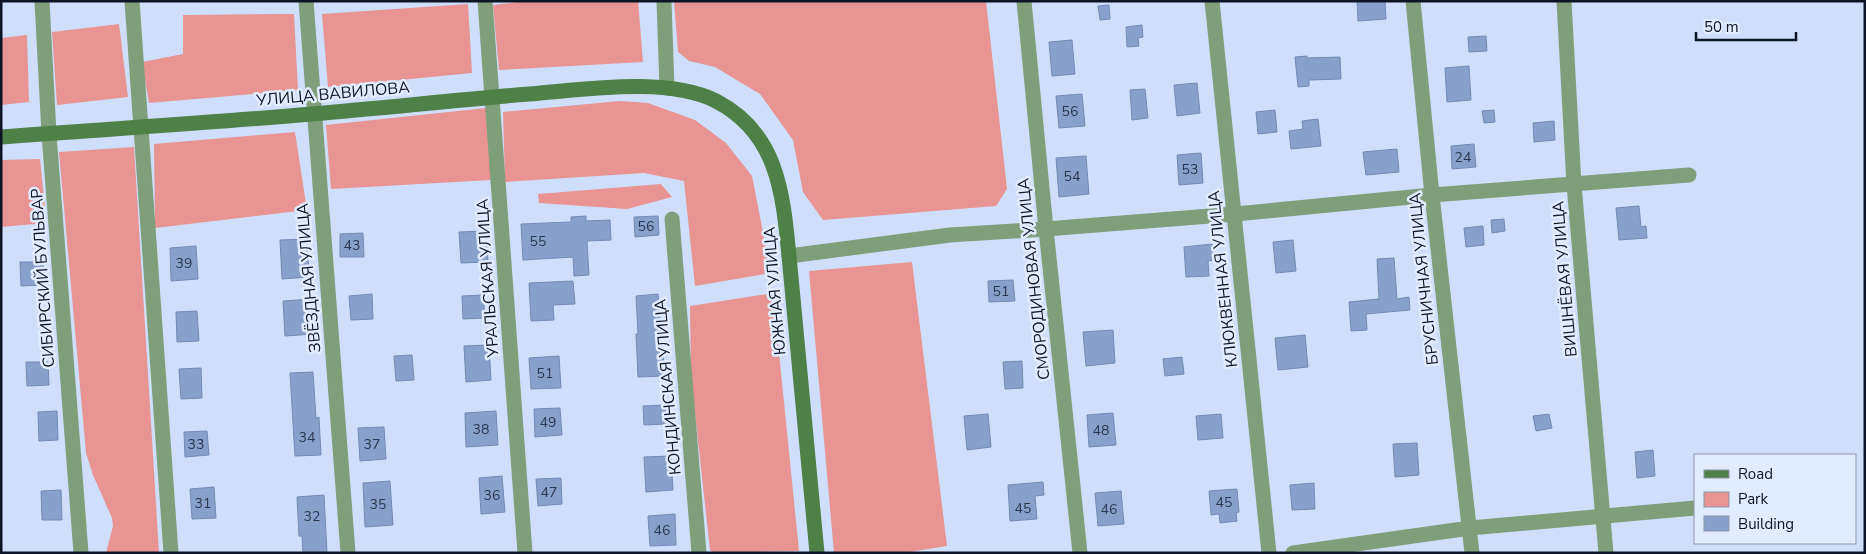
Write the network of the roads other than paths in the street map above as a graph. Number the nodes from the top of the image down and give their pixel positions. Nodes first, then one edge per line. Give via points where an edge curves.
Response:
1 (42, 1) edge
2 (132, 1) edge
3 (306, 1) edge
4 (485, 1) edge
5 (664, 1) edge
6 (1024, 1) edge
7 (1212, 1) edge
8 (1414, 1) edge
9 (1564, 1) edge
10 (667, 88) junction
11 (492, 97) junction
12 (313, 114) junction
13 (141, 127) junction
14 (49, 134) junction
15 (1, 137) edge
16 (1689, 175) dead end
17 (1574, 185) junction
18 (1432, 195) junction
19 (1234, 214) junction
20 (672, 219) dead end
21 (1046, 229) junction
22 (790, 256) junction
23 (1694, 508) edge
24 (1602, 515) junction
25 (1470, 528) junction
26 (81, 553) edge
27 (171, 553) edge
28 (348, 553) edge
29 (525, 553) edge
30 (699, 553) edge
31 (817, 553) edge
32 (1080, 553) edge
33 (1269, 553) edge
34 (1293, 553) edge
35 (1472, 553) edge
36 (1606, 553) edge

1 - 14 street, СИБИРСКИЙ БУЛЬВАР
2 - 13 street
3 - 12 street, ЗВЁЗДНАЯ УЛИЦА
4 - 11 street, УРАЛЬСКАЯ УЛИЦА
5 - 10 street
6 - 21 street, СМОРОДИНОВАЯ УЛИЦА
7 - 19 street, КЛЮКВЕННАЯ УЛИЦА
8 - 18 street, БРУСНИЧНАЯ УЛИЦА
9 - 17 street, ВИШНЁВАЯ УЛИЦА
10 - 11 street, УЛИЦА ВАВИЛОВА via 594,89
10 - 22 street, ЮЖНАЯ УЛИЦА via 699,94 730,109 753,129 764,144 779,184
11 - 12 street, УЛИЦА ВАВИЛОВА
11 - 29 street, УРАЛЬСКАЯ УЛИЦА
12 - 13 street, УЛИЦА ВАВИЛОВА
12 - 28 street, ЗВЁЗДНАЯ УЛИЦА
13 - 14 street, УЛИЦА ВАВИЛОВА
13 - 27 street
14 - 15 street, УЛИЦА ВАВИЛОВА
14 - 26 street, СИБИРСКИЙ БУЛЬВАР
16 - 17 street
17 - 18 street
17 - 24 street, ВИШНЁВАЯ УЛИЦА
18 - 19 street
18 - 25 street, БРУСНИЧНАЯ УЛИЦА
19 - 21 street
19 - 33 street, КЛЮКВЕННАЯ УЛИЦА
20 - 30 street, КОНДИНСКАЯ УЛИЦА
21 - 22 street via 950,235
21 - 32 street, СМОРОДИНОВАЯ УЛИЦА
22 - 31 street, ЮЖНАЯ УЛИЦА
23 - 24 street
24 - 25 street
24 - 36 street, ВИШНЁВАЯ УЛИЦА
25 - 34 street
25 - 35 street, БРУСНИЧНАЯ УЛИЦА

